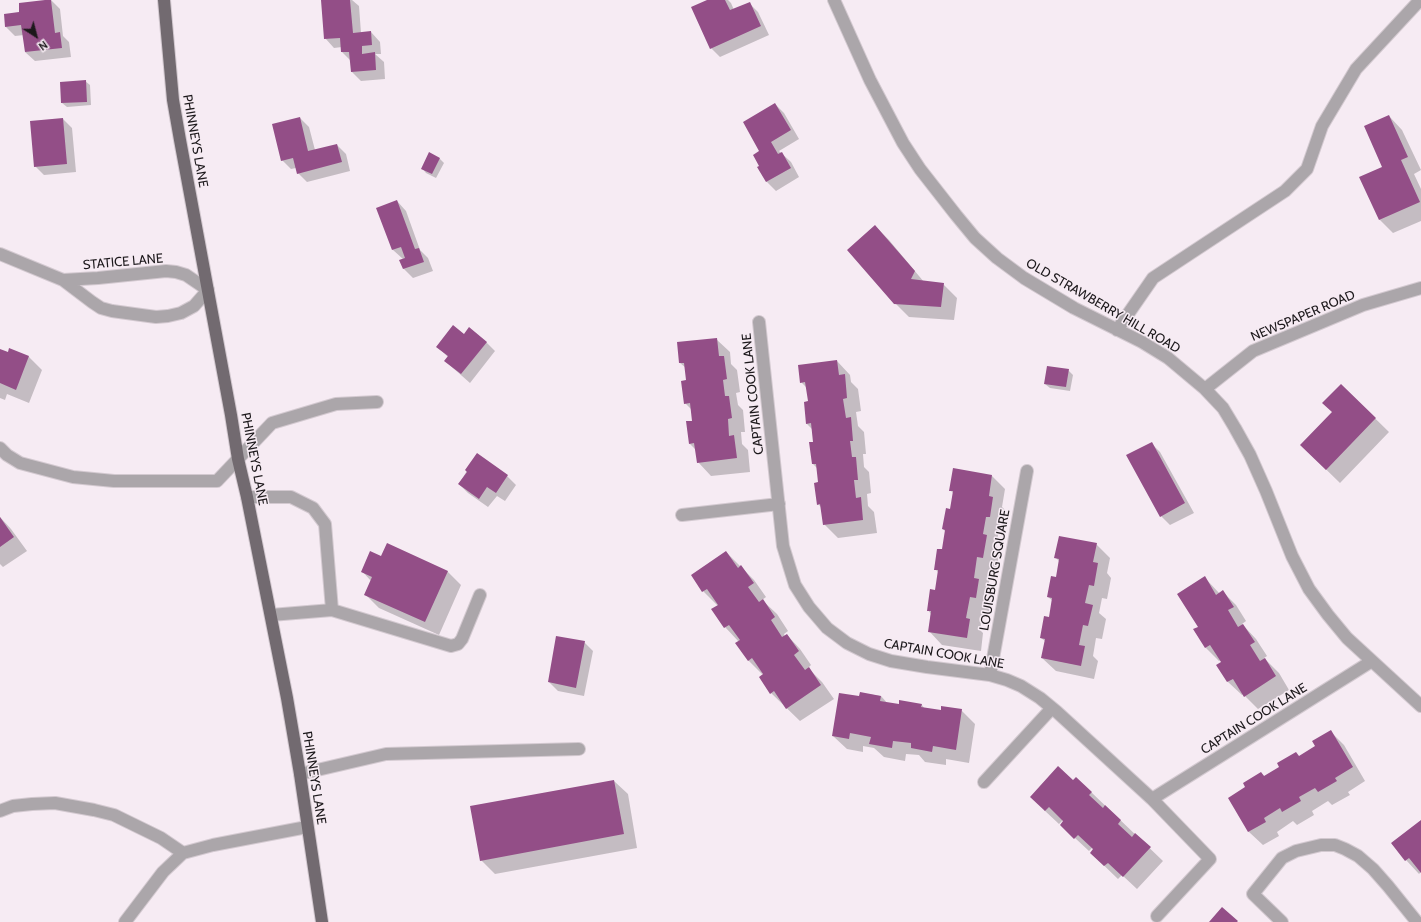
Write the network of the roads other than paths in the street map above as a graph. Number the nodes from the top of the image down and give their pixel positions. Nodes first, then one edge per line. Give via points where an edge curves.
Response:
1 (164, 0) edge
2 (834, 0) edge
3 (1420, 0) edge
4 (0, 254) edge
5 (64, 280) junction
6 (1421, 288) edge
7 (208, 290) junction
8 (759, 322) dead end
9 (1117, 330) junction
10 (1205, 389) junction
11 (378, 402) dead end
12 (0, 448) edge
13 (238, 459) junction
14 (1027, 471) dead end
15 (248, 497) junction
16 (779, 504) junction
17 (682, 515) dead end
18 (480, 595) dead end
19 (332, 610) junction
20 (271, 615) junction
21 (1372, 661) junction
22 (990, 675) junction
23 (1421, 706) edge
24 (1052, 708) junction
25 (579, 749) dead end
26 (300, 774) junction
27 (984, 782) dead end
28 (1152, 799) junction
29 (0, 811) edge
30 (307, 827) junction
31 (183, 853) junction
32 (1157, 916) dead end
33 (125, 922) edge
34 (322, 922) edge
35 (1282, 922) edge
36 (1417, 922) edge

1 - 7 main road, PHINNEYS LANE via 173,100
2 - 9 street, OLD STRAWBERRY HILL ROAD via 870,80 903,143 956,216 976,238 1024,278
3 - 9 street via 1356,69 1322,126 1308,169 1285,191 1153,278
4 - 5 street, STATICE LANE
5 - 7 street, STATICE LANE via 176,272 186,275
5 - 7 street, STATICE LANE via 101,308 156,317 181,313 194,306
6 - 10 street, NEWSPAPER ROAD via 1363,305 1253,351
7 - 13 main road, PHINNEYS LANE
8 - 16 street, CAPTAIN COOK LANE
9 - 10 street, OLD STRAWBERRY HILL ROAD via 1168,358
10 - 21 street, OLD STRAWBERRY HILL ROAD via 1223,408 1236,428 1309,589 1347,638
11 - 13 street via 336,404 272,423
12 - 13 street via 20,463 73,476 114,481 217,480
13 - 15 main road, PHINNEYS LANE
14 - 22 street, LOUISBURG SQUARE
15 - 19 street via 291,497 313,508 325,524
15 - 20 main road, PHINNEYS LANE
16 - 17 street
16 - 22 street, CAPTAIN COOK LANE via 783,546 795,585 827,628 847,643 891,661
18 - 19 street via 462,639 458,644 451,646
19 - 20 street
20 - 26 main road, PHINNEYS LANE
21 - 23 street, OLD STRAWBERRY HILL ROAD
21 - 28 street, CAPTAIN COOK LANE
22 - 24 street, CAPTAIN COOK LANE via 1021,686
24 - 27 street
24 - 28 street, CAPTAIN COOK LANE
25 - 26 street via 386,754
26 - 30 main road, PHINNEYS LANE
28 - 32 street via 1210,859
29 - 31 street via 25,804 55,803 94,810 114,815 161,838
30 - 31 street via 220,843
30 - 34 main road, PHINNEYS LANE
31 - 33 street via 163,872
35 - 36 street via 1253,894 1282,858 1296,851 1321,845 1335,845 1358,856 1373,869

